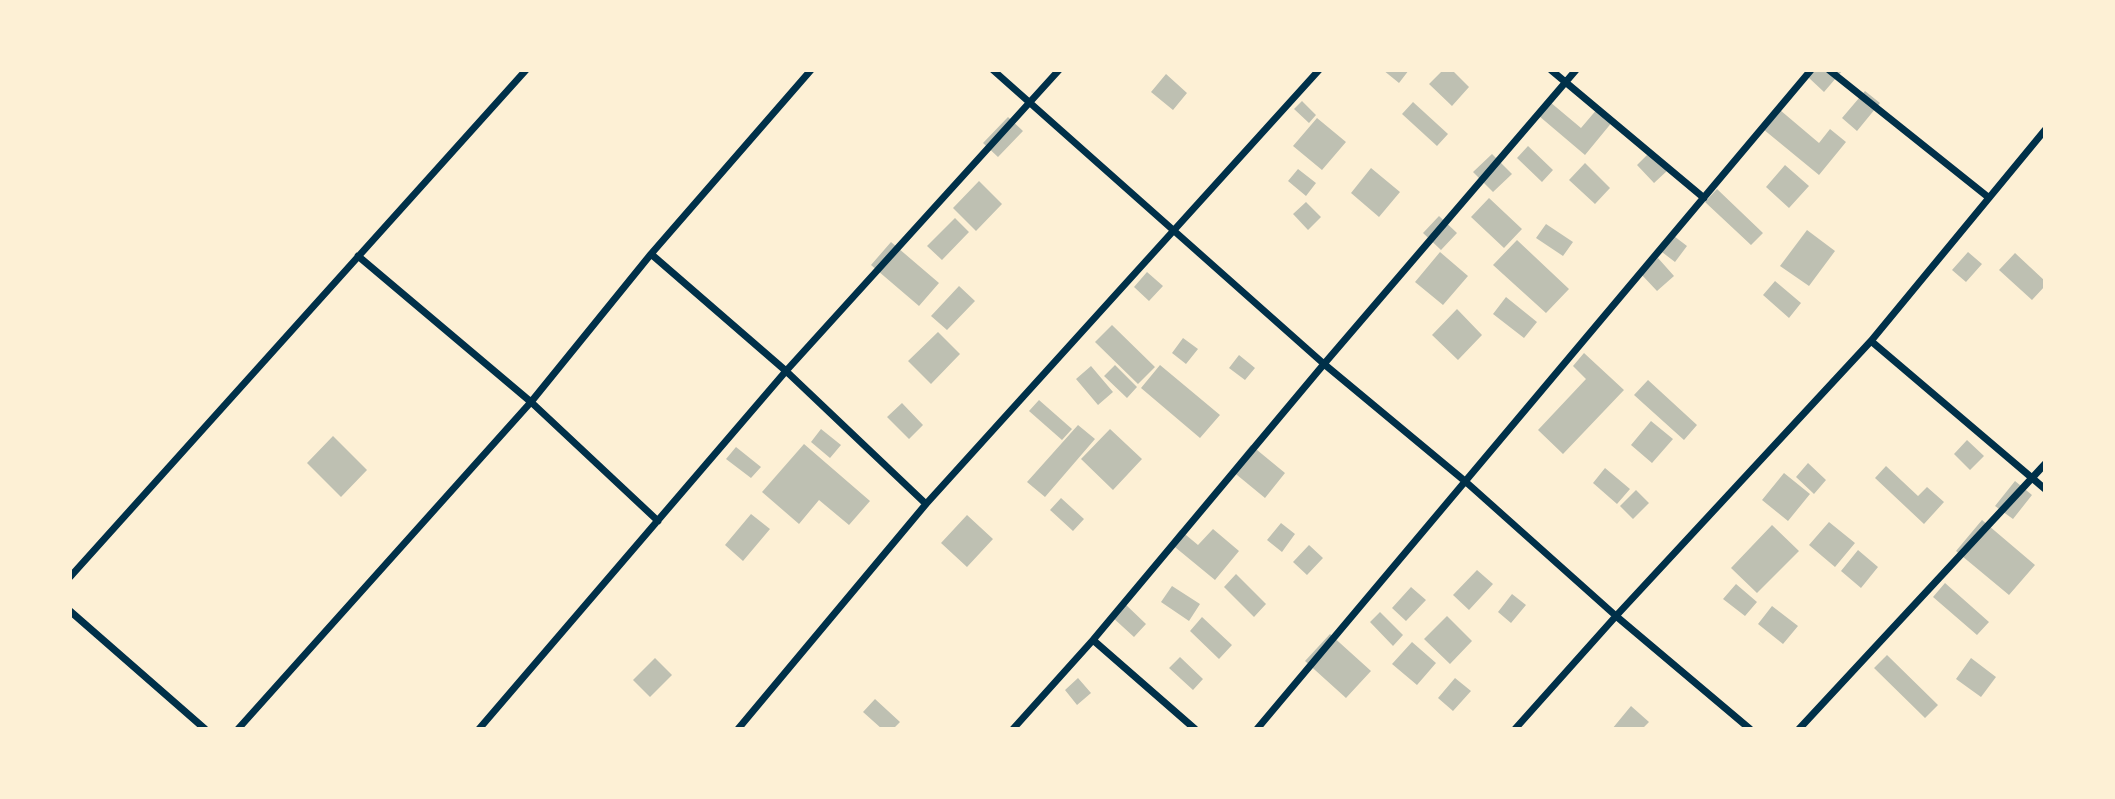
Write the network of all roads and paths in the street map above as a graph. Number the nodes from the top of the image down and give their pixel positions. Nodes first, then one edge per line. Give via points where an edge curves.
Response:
1 (526, 70) edge
2 (811, 70) edge
3 (993, 70) edge
4 (1059, 70) edge
5 (1319, 70) edge
6 (1551, 70) edge
7 (1576, 70) edge
8 (1811, 70) edge
9 (1829, 70) edge
10 (1565, 82) junction
11 (1030, 104) junction
12 (2045, 130) edge
13 (1988, 197) junction
14 (1704, 198) junction
15 (1175, 230) junction
16 (651, 254) junction
17 (358, 256) junction
18 (1871, 341) junction
19 (1324, 364) junction
20 (786, 371) junction
21 (531, 402) junction
22 (2045, 464) edge
23 (2034, 479) junction
24 (1466, 482) junction
25 (2045, 489) edge
26 (926, 504) junction
27 (659, 521) junction
28 (70, 577) edge
29 (70, 611) edge
30 (1616, 616) junction
31 (1093, 640) junction
32 (205, 729) edge
33 (238, 729) edge
34 (478, 729) edge
35 (738, 729) edge
36 (1013, 729) edge
37 (1195, 729) edge
38 (1257, 729) edge
39 (1515, 729) edge
40 (1750, 729) edge
41 (1799, 729) edge

1 - 17 street
2 - 16 street
3 - 11 street
4 - 11 street
5 - 15 street
6 - 10 street
7 - 10 street
8 - 14 street
9 - 13 street
10 - 14 street
10 - 19 street
11 - 15 street
11 - 20 street
12 - 13 street
13 - 18 street
14 - 24 street
15 - 19 street
15 - 26 street
16 - 20 street
16 - 21 street
17 - 21 street
17 - 28 street
18 - 23 street
18 - 30 street
19 - 24 street
19 - 31 street
20 - 26 street
20 - 27 street
21 - 27 street
21 - 33 street
22 - 23 street
23 - 25 street
23 - 41 street
24 - 30 street
24 - 38 street
26 - 35 street
27 - 34 street
29 - 32 street
30 - 39 street
30 - 40 street
31 - 36 street
31 - 37 street

